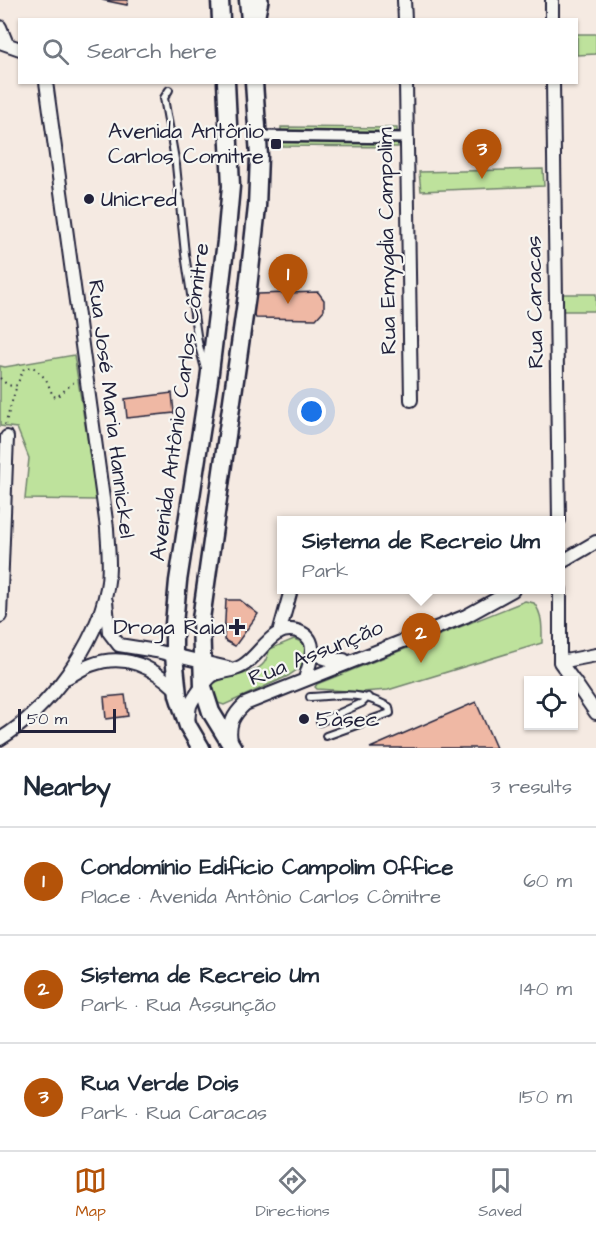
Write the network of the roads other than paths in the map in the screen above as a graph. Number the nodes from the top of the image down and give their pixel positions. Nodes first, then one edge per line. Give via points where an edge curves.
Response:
1 (220, 0) edge
2 (248, 0) edge
3 (260, 0) edge
4 (404, 0) edge
5 (552, 0) edge
6 (221, 18) edge
7 (250, 18) edge
8 (256, 18) edge
9 (405, 18) edge
10 (552, 18) edge
11 (0, 27) edge
12 (9, 45) edge
13 (46, 84) edge
14 (226, 84) edge
15 (254, 84) edge
16 (406, 84) edge
17 (553, 84) edge
18 (169, 90) dead end
19 (258, 136) junction
20 (405, 138) junction
21 (209, 380) junction
22 (411, 400) dead end
23 (7, 437) road end
24 (559, 516) edge
25 (596, 542) edge
26 (565, 561) edge
27 (107, 590) junction
28 (290, 594) edge
29 (506, 594) edge
30 (560, 594) edge
31 (0, 616) edge
32 (279, 633) junction
33 (312, 650) junction
34 (596, 655) edge
35 (174, 656) junction
36 (354, 660) junction
37 (560, 662) junction
38 (202, 663) junction
39 (232, 669) junction
40 (570, 676) edge
41 (65, 678) junction
42 (305, 679) junction
43 (203, 687) junction
44 (578, 688) edge
45 (177, 690) junction
46 (310, 697) dead end
47 (368, 697) junction
48 (596, 713) edge
49 (320, 722) dead end
50 (188, 726) junction
51 (326, 736) dead end
52 (0, 739) edge
53 (201, 748) edge
54 (233, 748) edge

1 - 6 main road
2 - 7 main road
3 - 8 street
4 - 9 street
5 - 10 street
11 - 12 street
13 - 27 street, Rua José Maria Hannickel via 107,528
14 - 21 main road, Avenida Antônio Carlos Cômitre via 231,186
15 - 19 main road
16 - 20 street, Rua Emygdia Campolim
17 - 24 street, Rua Caracas
18 - 21 lane via 164,98 189,284 198,342
19 - 20 street
19 - 38 main road via 257,207 203,596
20 - 22 street, Rua Emygdia Campolim
21 - 35 main road, Avenida Antônio Carlos Cômitre via 178,581
23 - 31 street
25 - 26 street
27 - 35 street via 109,632 119,645
27 - 41 street, Rua José Maria Hannickel via 93,629
28 - 32 street
29 - 36 street, Rua Assunção via 466,616
30 - 37 street
32 - 33 street via 293,629 305,634
32 - 39 street via 242,666
33 - 36 street via 327,660
33 - 42 street
34 - 37 street
35 - 38 street
35 - 45 main road, Avenida Antônio Carlos Cômitre
36 - 42 street, Rua Assunção
37 - 40 street
38 - 39 street
38 - 43 main road
39 - 43 street via 214,675
41 - 45 street via 92,664 132,662 158,672
41 - 52 street, Rua José Maria Hannickel via 27,719
42 - 54 street, Rua Assunção via 244,704 230,727
43 - 50 street via 190,705
43 - 54 main road via 211,712
44 - 48 street
45 - 50 main road, Avenida Antônio Carlos Cômitre
46 - 47 lane
47 - 49 lane
47 - 51 lane via 389,707 390,713
50 - 53 main road, Avenida Antônio Carlos Cômitre

